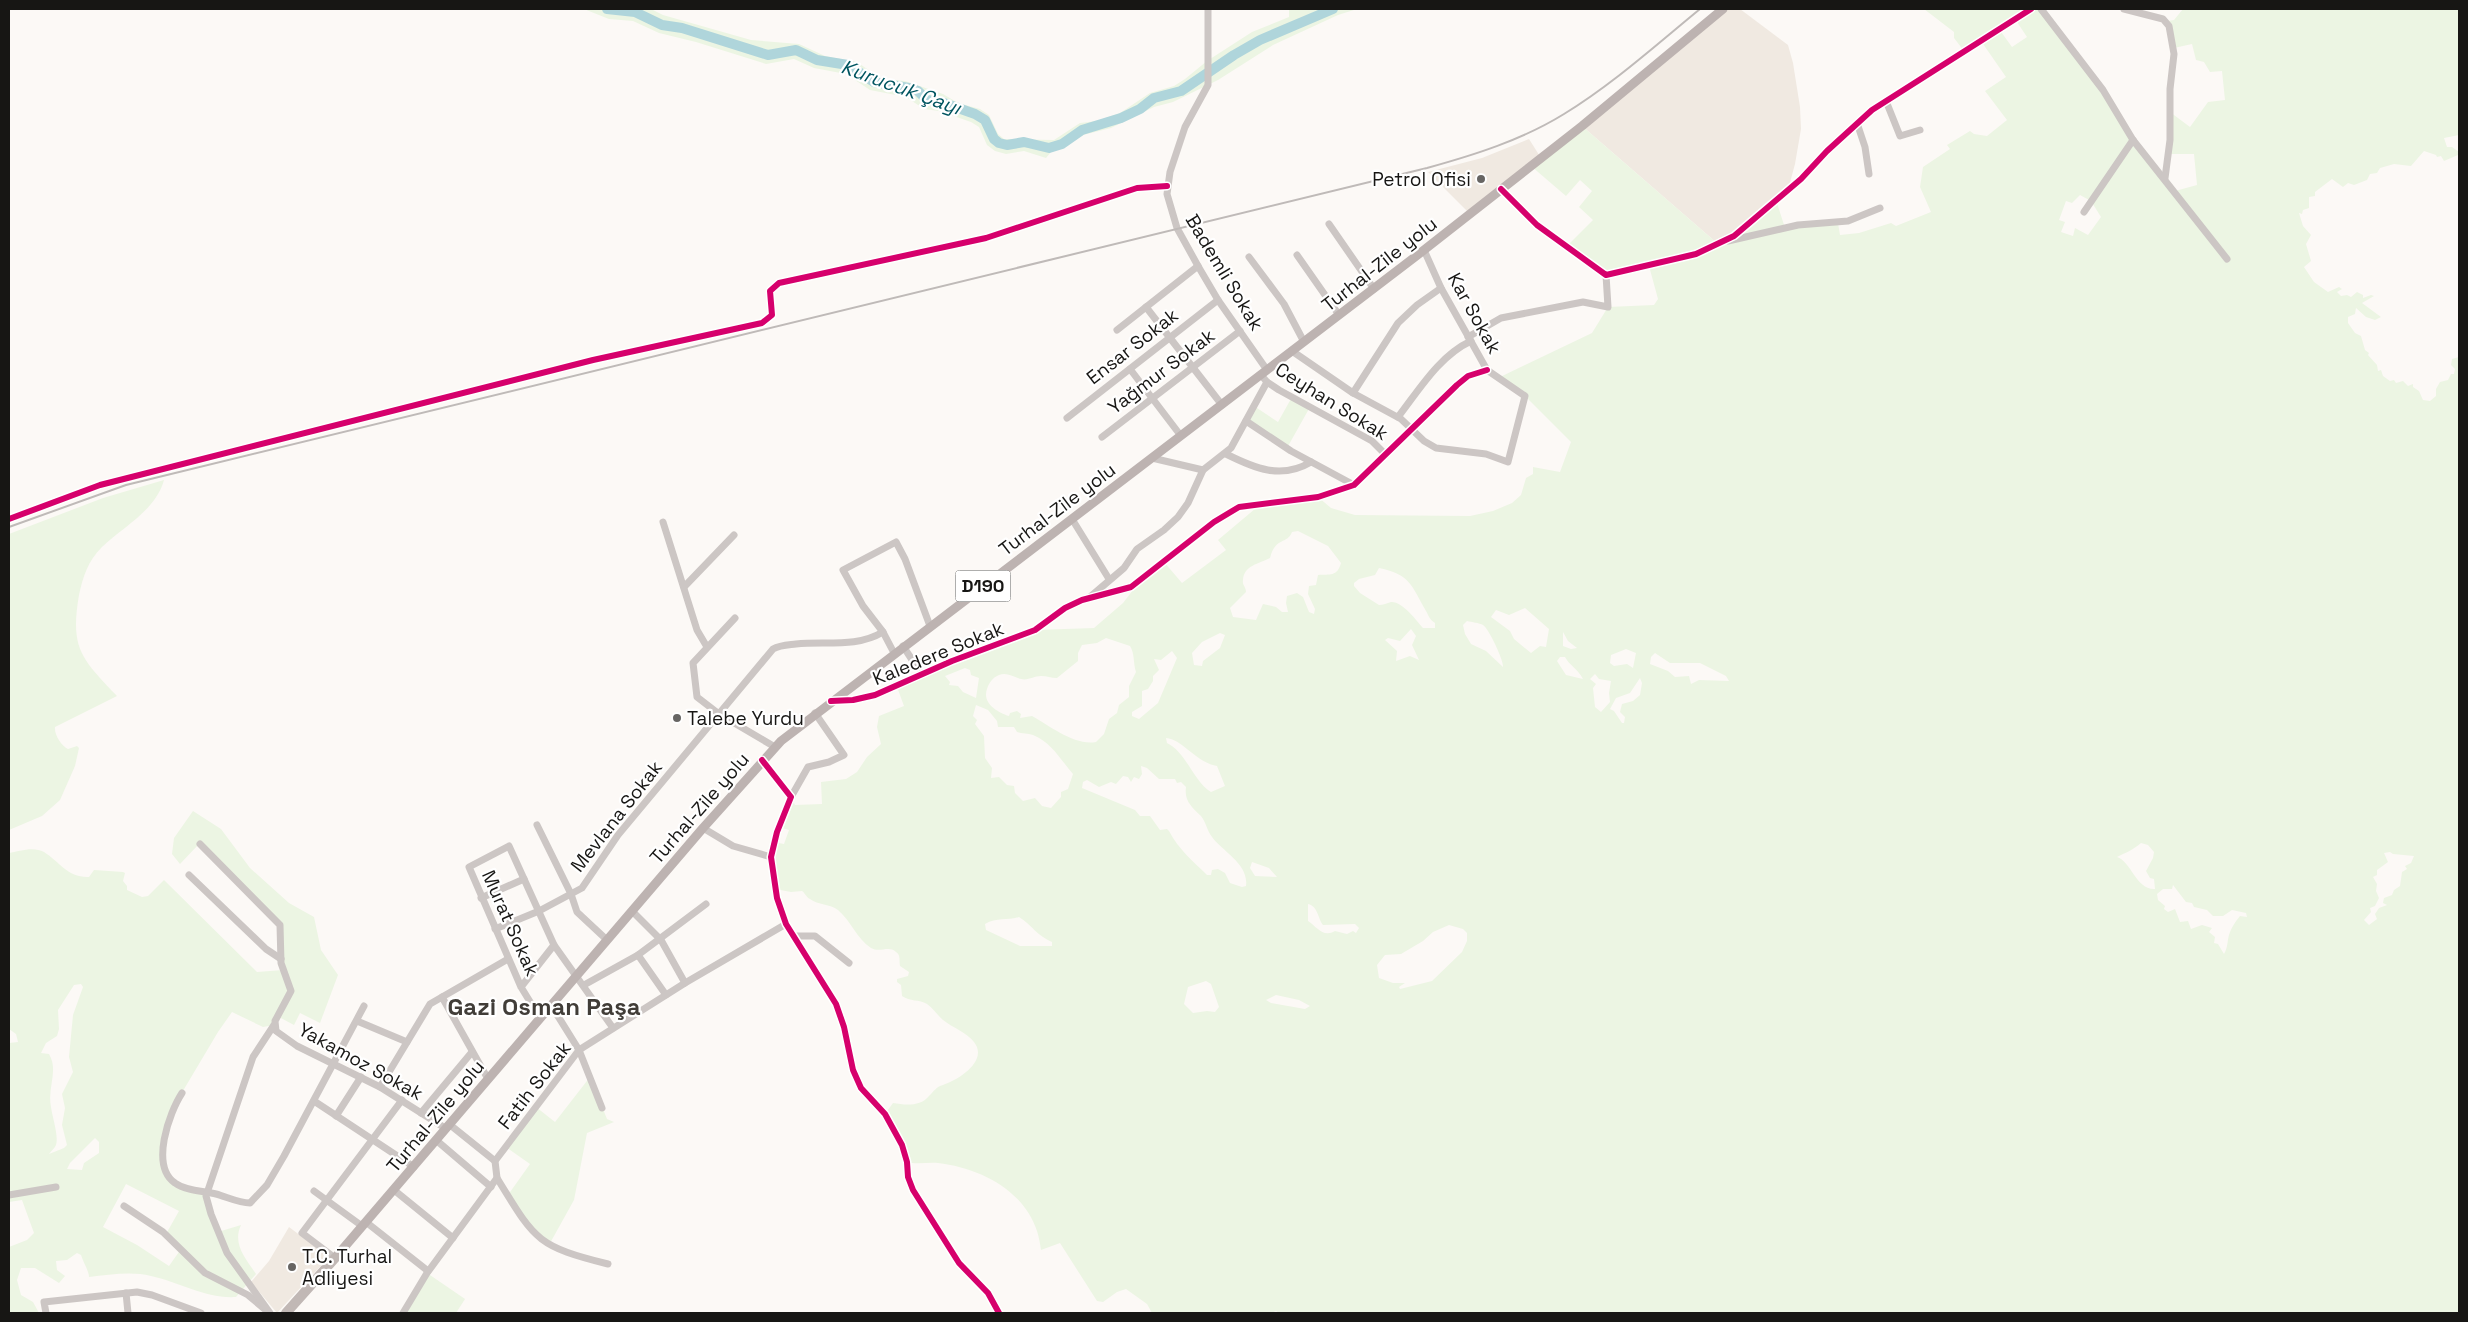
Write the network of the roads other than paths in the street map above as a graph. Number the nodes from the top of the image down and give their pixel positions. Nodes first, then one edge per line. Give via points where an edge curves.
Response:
1 (1208, 9) edge
2 (1723, 9) edge
3 (2031, 9) edge
4 (2041, 9) edge
5 (2124, 9) edge
6 (1886, 101) junction
7 (1857, 123) junction
8 (1920, 130) dead end
9 (2134, 140) junction
10 (1869, 174) dead end
11 (2165, 178) junction
12 (1167, 186) junction
13 (1501, 189) junction
14 (1880, 208) dead end
15 (2084, 212) dead end
16 (1329, 224) dead end
17 (1722, 243) junction
18 (1424, 250) junction
19 (1297, 255) dead end
20 (1249, 257) dead end
21 (2227, 259) dead end
22 (1198, 266) junction
23 (1606, 275) junction
24 (1374, 288) junction
25 (1441, 288) junction
26 (1218, 300) junction
27 (1146, 307) junction
28 (1339, 316) junction
29 (1117, 330) dead end
30 (1240, 331) junction
31 (1170, 338) junction
32 (1469, 339) junction
33 (1304, 342) junction
34 (1292, 351) junction
35 (1193, 368) junction
36 (1130, 369) junction
37 (1487, 370) junction
38 (1265, 376) junction
39 (1353, 393) junction
40 (1152, 399) junction
41 (1222, 405) junction
42 (1398, 417) junction
43 (1067, 418) dead end
44 (1246, 421) junction
45 (1412, 429) junction
46 (1181, 436) junction
47 (1102, 437) dead end
48 (1226, 454) junction
49 (1386, 455) junction
50 (1152, 458) junction
51 (1311, 462) junction
52 (1203, 470) junction
53 (1354, 485) junction
54 (9, 519) edge
55 (1072, 519) junction
56 (664, 522) dead end
57 (734, 535) dead end
58 (1109, 579) junction
59 (684, 587) junction
60 (1090, 597) junction
61 (735, 618) dead end
62 (930, 626) junction
63 (883, 632) junction
64 (903, 646) junction
65 (707, 647) junction
66 (894, 653) junction
67 (922, 676) junction
68 (831, 701) junction
69 (815, 713) junction
70 (719, 714) junction
71 (775, 746) junction
72 (762, 760) junction
73 (791, 797) junction
74 (537, 825) dead end
75 (703, 828) junction
76 (200, 844) dead end
77 (770, 857) junction
78 (189, 874) dead end
79 (524, 879) junction
80 (571, 894) junction
81 (481, 898) junction
82 (706, 904) dead end
83 (539, 911) junction
84 (632, 911) junction
85 (786, 924) junction
86 (495, 930) junction
87 (794, 936) junction
88 (607, 940) junction
89 (661, 940) junction
90 (554, 945) junction
91 (638, 955) junction
92 (281, 959) junction
93 (508, 959) junction
94 (849, 963) dead end
95 (577, 975) junction
96 (685, 983) junction
97 (584, 985) junction
98 (520, 986) junction
99 (666, 995) junction
100 (442, 997) junction
101 (551, 1005) junction
102 (364, 1006) dead end
103 (540, 1018) junction
104 (357, 1021) junction
105 (274, 1025) junction
106 (613, 1028) junction
107 (406, 1042) junction
108 (579, 1050) junction
109 (472, 1052) junction
110 (334, 1064) junction
111 (361, 1077) junction
112 (488, 1079) junction
113 (380, 1087) junction
114 (182, 1093) dead end
115 (402, 1100) junction
116 (314, 1101) junction
117 (602, 1108) dead end
118 (421, 1113) junction
119 (336, 1116) junction
120 (447, 1126) junction
121 (371, 1139) junction
122 (436, 1140) junction
123 (495, 1161) junction
124 (414, 1166) junction
125 (497, 1178) junction
126 (56, 1187) dead end
127 (491, 1187) junction
128 (394, 1190) junction
129 (206, 1191) junction
130 (314, 1191) dead end
131 (9, 1195) edge
132 (327, 1200) junction
133 (124, 1206) dead end
134 (364, 1224) junction
135 (453, 1238) junction
136 (335, 1258) junction
137 (608, 1264) dead end
138 (428, 1271) junction
139 (126, 1293) junction
140 (46, 1313) edge
141 (128, 1313) edge
142 (201, 1313) edge
143 (270, 1313) edge
144 (286, 1313) edge
145 (292, 1313) edge
146 (403, 1313) edge
147 (999, 1313) edge

1 - 12 street via 1206,90 1185,127
2 - 13 main road, Turhal-Zile yolu / D190
3 - 6 street
4 - 9 street via 2103,90
5 - 11 street via 2163,19 2169,26 2174,54
6 - 7 street
6 - 8 street via 1900,136
7 - 10 street
7 - 17 street via 1801,179
9 - 11 street
9 - 15 street
11 - 21 street
12 - 22 street, Bademli Sokak via 1175,223
12 - 54 street via 1133,189 986,238 778,283 770,291 772,315 762,322 585,362 100,485
13 - 18 main road, Turhal-Zile yolu / D190
13 - 23 street via 1537,225
14 - 17 street via 1848,220 1798,225
16 - 24 street
17 - 23 street via 1678,259
18 - 24 main road, Turhal-Zile yolu / D190
18 - 25 street, Kar Sokak
19 - 28 street
20 - 33 street via 1284,304
22 - 26 street, Bademli Sokak
22 - 27 street
23 - 32 street via 1608,307 1583,302 1501,318
24 - 28 main road, Turhal-Zile yolu / D190
25 - 32 street, Kar Sokak
25 - 39 street via 1398,323
26 - 30 street, Bademli Sokak
26 - 31 street, Ensar Sokak
27 - 29 street
27 - 31 street
28 - 33 main road, Turhal-Zile yolu / D190
30 - 35 street, Yağmur Sokak
30 - 38 street, Bademli Sokak
31 - 35 street
31 - 36 street, Ensar Sokak
32 - 37 street, Kar Sokak
32 - 42 street via 1434,370
33 - 34 main road, Turhal-Zile yolu / D190
34 - 38 main road, Turhal-Zile yolu / D190
34 - 39 street
35 - 40 street, Yağmur Sokak
35 - 41 street
36 - 40 street
36 - 43 street, Ensar Sokak
37 - 45 street, Kaledere Sokak via 1468,376
37 - 45 street, Kar Sokak via 1525,396 1508,462 1486,454 1436,448
38 - 41 main road, Turhal-Zile yolu / D190
38 - 44 street
38 - 49 street, Ceyhan Sokak via 1372,441
39 - 42 street
40 - 46 street
40 - 47 street, Yağmur Sokak
41 - 46 main road, Turhal-Zile yolu / D190
42 - 45 street
44 - 48 street
44 - 51 street
45 - 49 street, Kaledere Sokak
46 - 50 main road, Turhal-Zile yolu / D190
48 - 51 street via 1250,466 1274,472 1294,470
48 - 52 street
49 - 53 street, Kaledere Sokak
50 - 52 street
50 - 55 main road, Turhal-Zile yolu / D190
51 - 53 street
52 - 58 street via 1178,517 1137,549 1128,564
53 - 60 street, Kaledere Sokak via 1318,497 1239,507 1214,522 1140,581 1122,590
55 - 58 street
55 - 62 main road, Turhal-Zile yolu / D190
56 - 59 street
57 - 59 street
58 - 60 street
59 - 65 street via 697,630
60 - 67 street, Kaledere Sokak via 1065,608 1035,630 952,661
61 - 65 street
62 - 63 street via 896,542 843,570 863,606
62 - 64 main road, Turhal-Zile yolu / D190
63 - 66 street
63 - 70 street, Mevlana Sokak via 854,643 776,647
64 - 66 main road, Turhal-Zile yolu / D190
64 - 67 street
65 - 70 street via 692,665 697,695 700,701
66 - 68 main road, Turhal-Zile yolu / D190
67 - 68 street, Kaledere Sokak via 861,699
68 - 69 main road, Turhal-Zile yolu / D190
69 - 71 main road, Turhal-Zile yolu / D190
69 - 73 street via 844,755 808,767
70 - 71 street
70 - 80 street, Mevlana Sokak via 618,835 586,883
71 - 72 main road, Turhal-Zile yolu / D190
72 - 73 street
72 - 75 main road, Turhal-Zile yolu / D190
73 - 77 street
74 - 80 street
75 - 77 street via 733,846
75 - 84 main road, Turhal-Zile yolu / D190
76 - 92 street, Yakamoz Sokak via 278,922 282,932
77 - 85 street
78 - 92 street via 266,950
79 - 81 street
79 - 81 street, Murat Sokak via 508,846 469,867
79 - 83 street
80 - 83 street, Mevlana Sokak
80 - 88 street via 577,912
81 - 86 street, Murat Sokak
82 - 89 street
83 - 86 street, Mevlana Sokak
83 - 90 street
84 - 88 main road, Turhal-Zile yolu / D190
84 - 89 street
85 - 87 street
85 - 96 street, Fatih Sokak
86 - 93 street, Murat Sokak
87 - 94 street via 816,936
87 - 147 street via 836,1004 853,1070 863,1091 885,1114 894,1129 906,1155 913,1190 959,1263 988,1293
88 - 95 main road, Turhal-Zile yolu / D190
89 - 91 street
89 - 96 street
90 - 95 street
90 - 98 street
91 - 97 street
91 - 99 street
92 - 105 street, Yakamoz Sokak via 291,991
93 - 98 street, Murat Sokak
93 - 100 street
95 - 97 street
95 - 101 main road, Turhal-Zile yolu / D190
96 - 99 street, Fatih Sokak
97 - 106 street
98 - 103 street, Murat Sokak
99 - 106 street, Fatih Sokak
100 - 107 street via 430,1004
100 - 109 street
101 - 103 main road, Turhal-Zile yolu / D190
101 - 108 street
102 - 104 street
103 - 112 main road, Turhal-Zile yolu / D190
104 - 107 street
104 - 110 street
105 - 110 street, Yakamoz Sokak via 276,1031 297,1046
105 - 129 street via 253,1057
106 - 108 street, Fatih Sokak
107 - 113 street
108 - 117 street
108 - 123 street, Fatih Sokak
109 - 112 street
109 - 118 street
110 - 111 street, Yakamoz Sokak
110 - 116 street
111 - 113 street, Yakamoz Sokak
111 - 119 street
112 - 120 main road, Turhal-Zile yolu / D190
113 - 115 street, Yakamoz Sokak
114 - 129 street via 168,1123 164,1160 174,1182
115 - 118 street, Yakamoz Sokak
115 - 121 street
116 - 119 street
116 - 129 street via 267,1185 252,1202
118 - 120 street, Yakamoz Sokak
119 - 121 street
120 - 122 main road, Turhal-Zile yolu / D190
120 - 123 street, Yakamoz Sokak
121 - 124 street
121 - 132 street
122 - 124 main road, Turhal-Zile yolu / D190
122 - 127 street
123 - 125 street
124 - 128 main road, Turhal-Zile yolu / D190
125 - 127 street
125 - 137 street via 523,1221 541,1241 562,1252
126 - 131 street
127 - 135 street
128 - 134 main road, Turhal-Zile yolu / D190
128 - 135 street
129 - 143 street via 211,1214 227,1253
130 - 132 street
132 - 134 street
132 - 136 street via 302,1233
133 - 143 street via 163,1232 203,1271 248,1295
134 - 136 main road, Turhal-Zile yolu / D190
134 - 138 street
135 - 138 street
136 - 144 highway, D190
136 - 145 highway, D190
138 - 146 street
139 - 140 street via 44,1302
139 - 141 street
139 - 142 street via 140,1292

